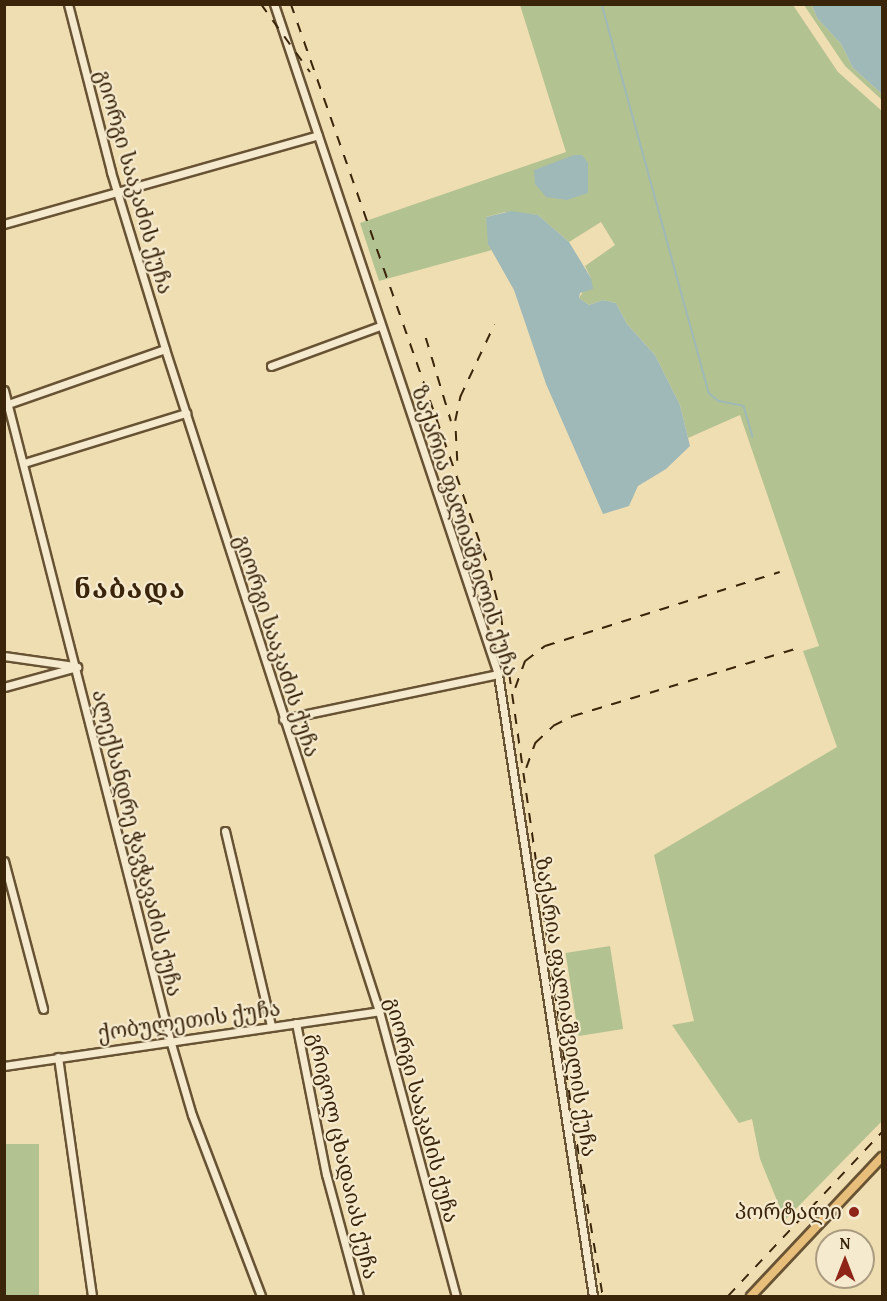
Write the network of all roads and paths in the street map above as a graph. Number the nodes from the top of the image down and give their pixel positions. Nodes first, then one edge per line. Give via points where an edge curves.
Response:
1 (68, 4) edge
2 (273, 4) edge
3 (318, 135) junction
4 (117, 190) junction
5 (4, 224) edge
6 (380, 326) junction
7 (165, 349) junction
8 (271, 366) dead end
9 (4, 390) edge
10 (8, 404) junction
11 (186, 414) junction
12 (24, 464) junction
13 (4, 656) edge
14 (76, 667) junction
15 (498, 674) junction
16 (4, 687) edge
17 (283, 718) junction
18 (225, 831) dead end
19 (4, 861) edge
20 (43, 1009) dead end
21 (379, 1011) junction
22 (296, 1023) junction
23 (271, 1025) junction
24 (170, 1040) junction
25 (58, 1057) junction
26 (4, 1066) edge
27 (882, 1157) edge
28 (92, 1296) edge
29 (261, 1296) edge
30 (359, 1296) edge
31 (456, 1296) edge
32 (593, 1296) edge
33 (751, 1296) edge

1 - 4 street, გიორგი სააკაძის ქუჩა
2 - 3 street, ზაქარია ფალიაშვილის ქუჩა
3 - 4 street
3 - 6 street, ზაქარია ფალიაშვილის ქუჩა
4 - 5 street
4 - 7 street, გიორგი სააკაძის ქუჩა
6 - 8 street
6 - 15 street, ზაქარია ფალიაშვილის ქუჩა
7 - 10 street
7 - 11 street, გიორგი სააკაძის ქუჩა
9 - 10 street, ალექსანდრე ჭავჭავაძის ქუჩა
10 - 12 street, ალექსანდრე ჭავჭავაძის ქუჩა
11 - 12 street
11 - 17 street, გიორგი სააკაძის ქუჩა
12 - 14 street, ალექსანდრე ჭავჭავაძის ქუჩა
13 - 14 street
14 - 16 street
14 - 24 street, ალექსანდრე ჭავჭავაძის ქუჩა
15 - 17 street
15 - 32 street, ზაქარია ფალიაშვილის ქუჩა
17 - 21 street, გიორგი სააკაძის ქუჩა
18 - 23 street
19 - 20 street
21 - 22 street, ქობულეთის ქუჩა
21 - 31 street, გიორგი სააკაძის ქუჩა
22 - 23 street, ქობულეთის ქუჩა
22 - 30 street, გრიგოლ ცხადაიას ქუჩა via 326,1174
23 - 24 street, ქობულეთის ქუჩა
24 - 25 street, ქობულეთის ქუჩა
24 - 29 street, ალექსანდრე ჭავჭავაძის ქუჩა via 192,1115
25 - 26 street, ქობულეთის ქუჩა
25 - 28 street
27 - 33 main road

